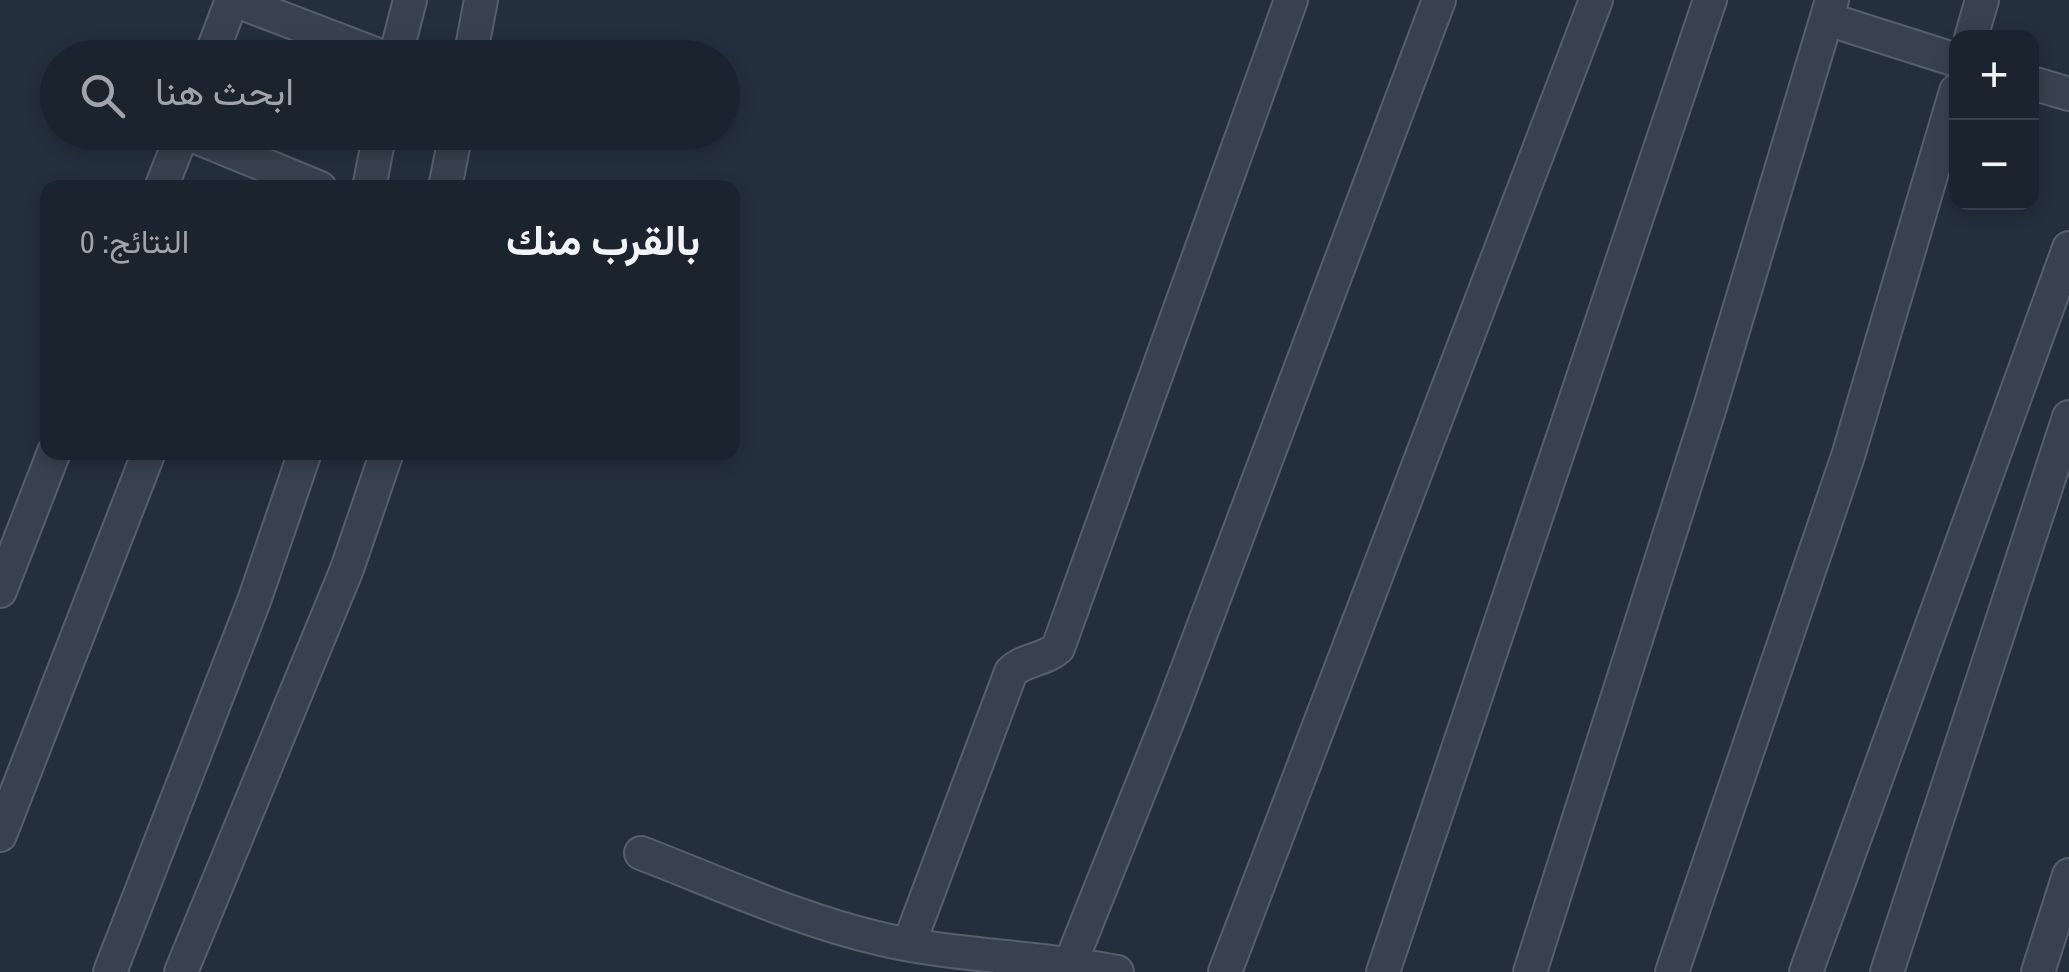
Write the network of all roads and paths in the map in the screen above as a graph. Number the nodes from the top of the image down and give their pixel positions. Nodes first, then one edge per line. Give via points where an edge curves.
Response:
1 (233, 0) edge
2 (410, 0) edge
3 (481, 0) edge
4 (1291, 0) edge
5 (1438, 0) edge
6 (1596, 0) edge
7 (1710, 0) edge
8 (1982, 0) edge
9 (1829, 10) edge
10 (1974, 30) edge
11 (217, 40) edge
12 (339, 40) edge
13 (400, 40) edge
14 (473, 40) edge
15 (1949, 57) edge
16 (2039, 85) edge
17 (2069, 94) edge
18 (1949, 115) edge
19 (176, 150) edge
20 (227, 150) edge
21 (376, 150) edge
22 (453, 150) edge
23 (163, 180) edge
24 (300, 180) edge
25 (371, 180) edge
26 (447, 180) edge
27 (2069, 248) edge
28 (2069, 417) edge
29 (51, 460) edge
30 (146, 460) edge
31 (302, 460) edge
32 (383, 460) edge
33 (0, 591) edge
34 (0, 835) edge
35 (641, 853) dead end
36 (2069, 875) edge
37 (922, 955) edge
38 (1068, 967) edge
39 (110, 972) edge
40 (181, 972) edge
41 (1117, 972) edge
42 (1224, 972) edge
43 (1382, 972) edge
44 (1530, 972) edge
45 (1672, 972) edge
46 (1806, 972) edge
47 (1887, 972) edge
48 (2038, 972) edge

1 - 11 street
1 - 12 street
2 - 13 street
3 - 14 street
4 - 37 street via 1058,648 1011,672
5 - 38 street via 1172,710
6 - 42 street
7 - 43 street
8 - 10 street
9 - 15 street
9 - 44 street
16 - 17 street
18 - 45 street via 1848,456
19 - 23 street
20 - 24 street
21 - 25 street
22 - 26 street
27 - 46 street
28 - 47 street
29 - 33 street
30 - 34 street
31 - 39 street
32 - 40 street via 347,569
35 - 37 street
36 - 48 street
37 - 38 street
38 - 41 street

